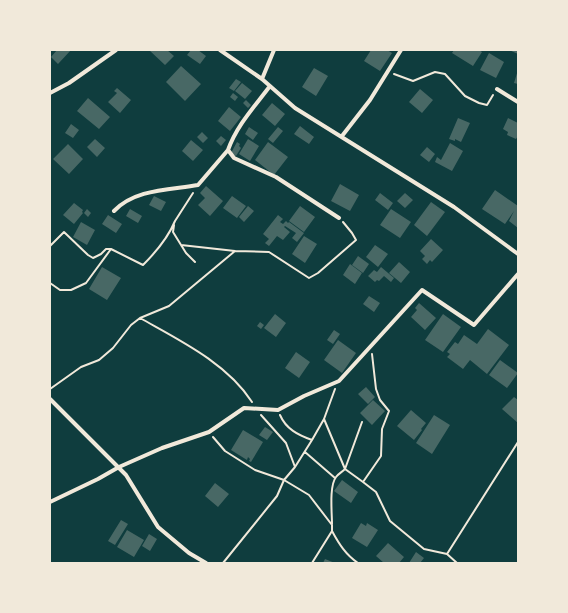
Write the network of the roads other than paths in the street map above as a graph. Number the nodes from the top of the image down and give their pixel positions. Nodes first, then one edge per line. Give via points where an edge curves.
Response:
1 (116, 50) edge
2 (220, 50) edge
3 (274, 50) edge
4 (401, 50) edge
5 (262, 79) junction
6 (270, 86) junction
7 (496, 89) road end
8 (50, 93) edge
9 (518, 102) edge
10 (342, 136) junction
11 (228, 150) junction
12 (114, 211) dead end
13 (339, 218) road end
14 (518, 254) edge
15 (518, 274) edge
16 (50, 399) edge
17 (119, 467) junction
18 (50, 502) edge
19 (206, 563) edge

1 - 8 street
2 - 5 street
3 - 5 street
4 - 10 street via 370,100
5 - 6 street
6 - 10 street via 295,108
6 - 11 street via 243,122
7 - 9 street
10 - 14 street via 454,207
11 - 12 street via 198,185 139,194 120,204
11 - 13 street via 234,158 276,177
15 - 17 street via 474,325 422,290 339,381 278,410 244,408 209,432 162,448
16 - 17 street
17 - 18 street
17 - 19 street via 158,527 189,553

